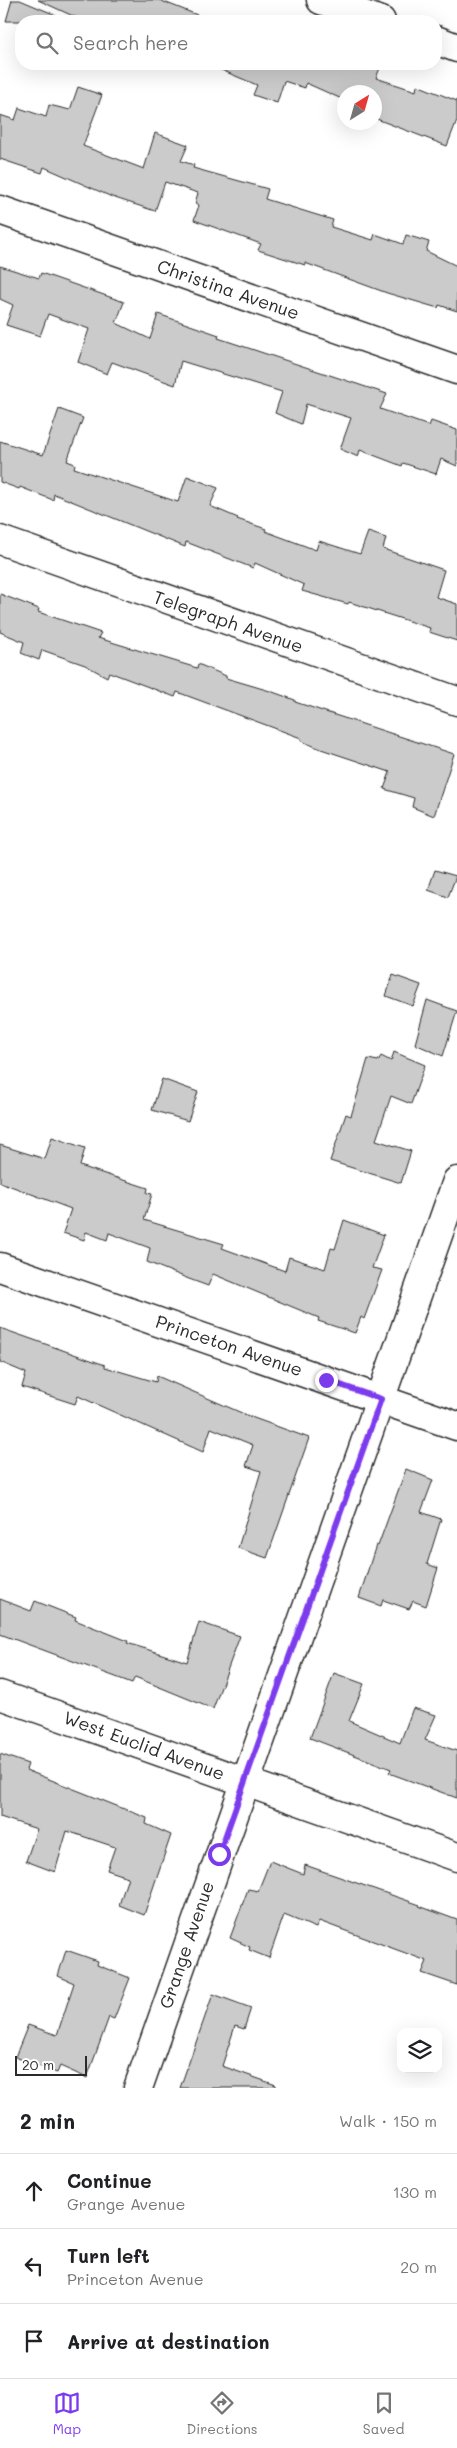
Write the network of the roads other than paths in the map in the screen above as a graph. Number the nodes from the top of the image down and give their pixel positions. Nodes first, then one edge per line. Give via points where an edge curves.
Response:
1 (321, 0) edge
2 (365, 15) edge
3 (442, 42) edge
4 (457, 48) edge
5 (0, 210) edge
6 (457, 370) edge
7 (0, 540) edge
8 (457, 701) edge
9 (457, 1180) edge
10 (0, 1267) edge
11 (381, 1399) junction
12 (457, 1426) edge
13 (0, 1695) edge
14 (244, 1782) junction
15 (457, 1857) edge
16 (138, 2088) edge

1 - 2 street
3 - 4 street
5 - 6 street, Christina Avenue
7 - 8 street, Telegraph Avenue
9 - 11 street, Grange Avenue
10 - 11 street, Princeton Avenue
11 - 12 street, Princeton Avenue
11 - 14 street, Grange Avenue
13 - 14 street, West Euclid Avenue
14 - 15 street, West Euclid Avenue
14 - 16 street, Grange Avenue

